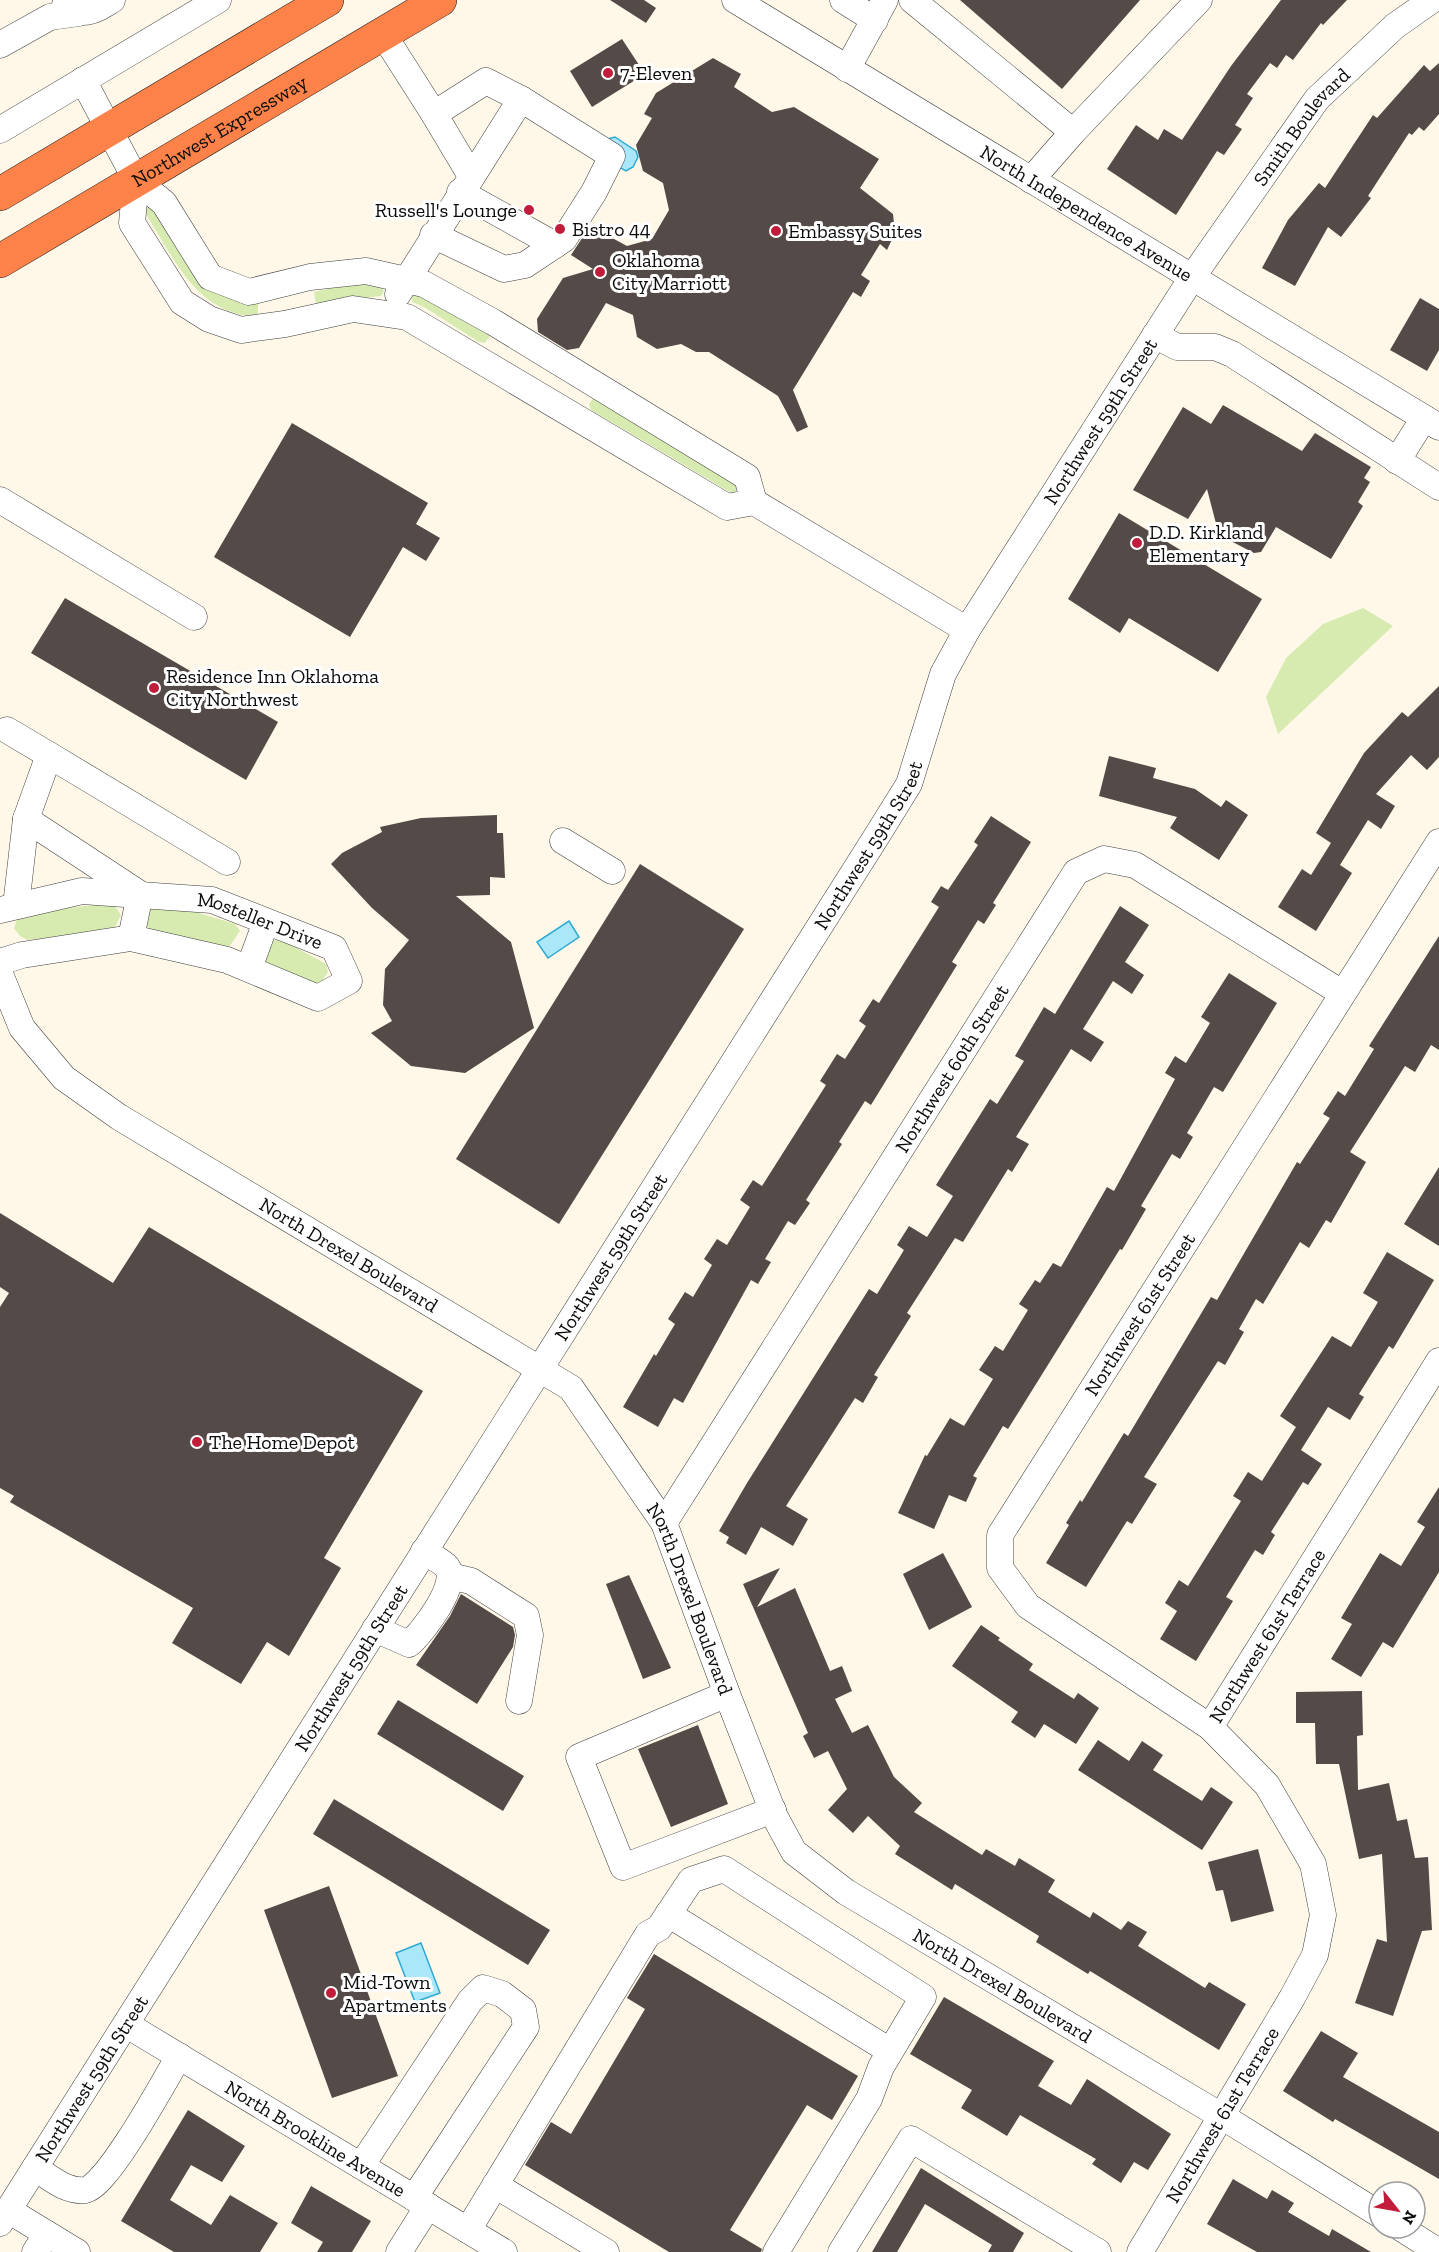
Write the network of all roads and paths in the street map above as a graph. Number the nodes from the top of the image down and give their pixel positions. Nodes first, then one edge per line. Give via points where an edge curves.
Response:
1 (57, 0) edge
2 (112, 0) edge
3 (218, 0) edge
4 (327, 0) edge
5 (440, 0) edge
6 (735, 0) edge
7 (843, 0) edge
8 (912, 0) edge
9 (1199, 0) edge
10 (1432, 0) edge
11 (880, 10) edge
12 (79, 13) junction
13 (383, 34) junction
14 (0, 45) edge
15 (847, 69) junction
16 (83, 80) junction
17 (521, 99) junction
18 (434, 114) junction
19 (0, 129) edge
20 (109, 129) junction
21 (1073, 132) junction
22 (136, 180) junction
23 (1031, 180) junction
24 (466, 184) junction
25 (0, 194) edge
26 (433, 235) junction
27 (555, 245) junction
28 (0, 261) edge
29 (1192, 276) junction
30 (406, 279) junction
31 (280, 284) junction
32 (388, 313) junction
33 (285, 324) junction
34 (1155, 334) junction
35 (1432, 422) edge
36 (1397, 461) junction
37 (1439, 487) edge
38 (0, 500) edge
39 (754, 502) junction
40 (194, 618) dead end
41 (967, 630) junction
42 (8, 730) dead end
43 (49, 755) junction
44 (26, 819) junction
45 (563, 841) dead end
46 (1439, 842) edge
47 (227, 862) dead end
48 (612, 871) dead end
49 (140, 894) junction
50 (8, 908) edge
51 (266, 922) junction
52 (131, 938) junction
53 (0, 962) edge
54 (249, 968) junction
55 (0, 974) edge
56 (1342, 993) junction
57 (1439, 1361) edge
58 (542, 1368) junction
59 (664, 1523) junction
60 (424, 1551) junction
61 (450, 1576) junction
62 (375, 1629) junction
63 (727, 1694) junction
64 (519, 1701) dead end
65 (1210, 1727) junction
66 (773, 1810) junction
67 (668, 1914) junction
68 (126, 2025) junction
69 (890, 2051) junction
70 (179, 2056) junction
71 (1223, 2117) junction
72 (361, 2166) junction
73 (35, 2168) junction
74 (495, 2185) junction
75 (421, 2202) junction
76 (1367, 2207) edge
77 (4, 2216) edge
78 (469, 2239) edge
79 (1420, 2240) edge
80 (41, 2243) edge
81 (77, 2252) edge
82 (399, 2252) edge
83 (504, 2252) edge
84 (606, 2252) edge
85 (776, 2252) edge
86 (841, 2252) edge
87 (1098, 2252) edge
88 (1140, 2252) edge
89 (1439, 2252) edge

1 - 12 street
2 - 12 street
3 - 16 street
4 - 20 highway
5 - 13 highway, Northwest Expressway
6 - 15 street, North Independence Avenue
7 - 11 street
8 - 21 street
9 - 21 street
10 - 29 street, Smith Boulevard via 1395,26 1317,99
11 - 15 street
12 - 14 street via 50,17
13 - 18 street
13 - 22 highway, Northwest Expressway
15 - 23 street, North Independence Avenue
16 - 19 street
16 - 20 street
17 - 18 street via 486,81
17 - 24 street
17 - 27 street via 612,156 564,239
18 - 24 street
20 - 22 street
20 - 25 highway
21 - 23 street
22 - 28 highway, Northwest Expressway
22 - 31 street via 164,203 210,277 249,292
22 - 33 street via 132,223 182,302 209,319 241,330
23 - 29 street, North Independence Avenue
24 - 26 street
24 - 27 street
26 - 27 street via 504,270 525,265
26 - 30 street
29 - 34 street, Northwest 59th Street
29 - 35 street, North Independence Avenue
30 - 31 street via 366,271
30 - 32 street
30 - 39 street via 424,284 492,322 747,477
31 - 33 street
32 - 33 street via 353,309
32 - 39 street via 407,317 727,507
34 - 36 street via 1177,347 1215,347 1232,354
34 - 41 street, Northwest 59th Street
35 - 36 street
36 - 37 street
38 - 40 street
39 - 41 street
41 - 58 street, Northwest 59th Street via 943,674 909,784
42 - 43 street
43 - 44 street
43 - 47 street
44 - 49 street
44 - 50 street
45 - 48 street
46 - 56 street, Northwest 61st Street
49 - 50 street, Mosteller Drive via 82,891
49 - 51 street, Mosteller Drive via 212,900
49 - 52 street
51 - 54 street
51 - 54 street, Mosteller Drive via 334,948 349,981 318,998
52 - 53 street, Mosteller Drive
52 - 54 street, Mosteller Drive
55 - 58 street, North Drexel Boulevard via 22,1028 64,1078 119,1117
56 - 59 street, Northwest 60th Street via 1136,865 1104,859 1076,872
56 - 65 street, Northwest 61st Street via 1000,1535 1000,1568 1028,1606
57 - 65 street, Northwest 61st Terrace
58 - 59 street, North Drexel Boulevard via 572,1388
58 - 60 street, Northwest 59th Street
59 - 63 street, North Drexel Boulevard
60 - 61 street via 447,1568
60 - 62 street, Northwest 59th Street
61 - 62 street via 448,1589 420,1635 409,1644
61 - 64 street via 471,1581 526,1616 530,1635
62 - 68 street, Northwest 59th Street
63 - 66 street, North Drexel Boulevard
63 - 66 street via 579,1757 623,1867
65 - 71 street, Northwest 61st Terrace via 1267,1785 1313,1864 1323,1915 1315,1955
66 - 71 street, North Drexel Boulevard via 794,1852 846,1892
67 - 69 street
67 - 69 street via 692,1880 724,1869 923,1997
67 - 74 street via 648,1934
68 - 70 street, North Brookline Avenue
68 - 73 street, Northwest 59th Street
69 - 85 street via 870,2099
70 - 72 street, North Brookline Avenue
70 - 73 street via 98,2183 85,2190 63,2186
71 - 76 street, North Drexel Boulevard
71 - 88 street, Northwest 61st Terrace
72 - 75 street, North Brookline Avenue
72 - 75 street via 470,2001 483,1988 502,1994 523,2010 526,2027
73 - 77 street, Northwest 59th Street
74 - 78 street
74 - 84 street
75 - 78 street, North Brookline Avenue
75 - 82 street
77 - 80 street
78 - 83 street, North Brookline Avenue
79 - 89 street
80 - 81 street
86 - 87 street via 911,2139

